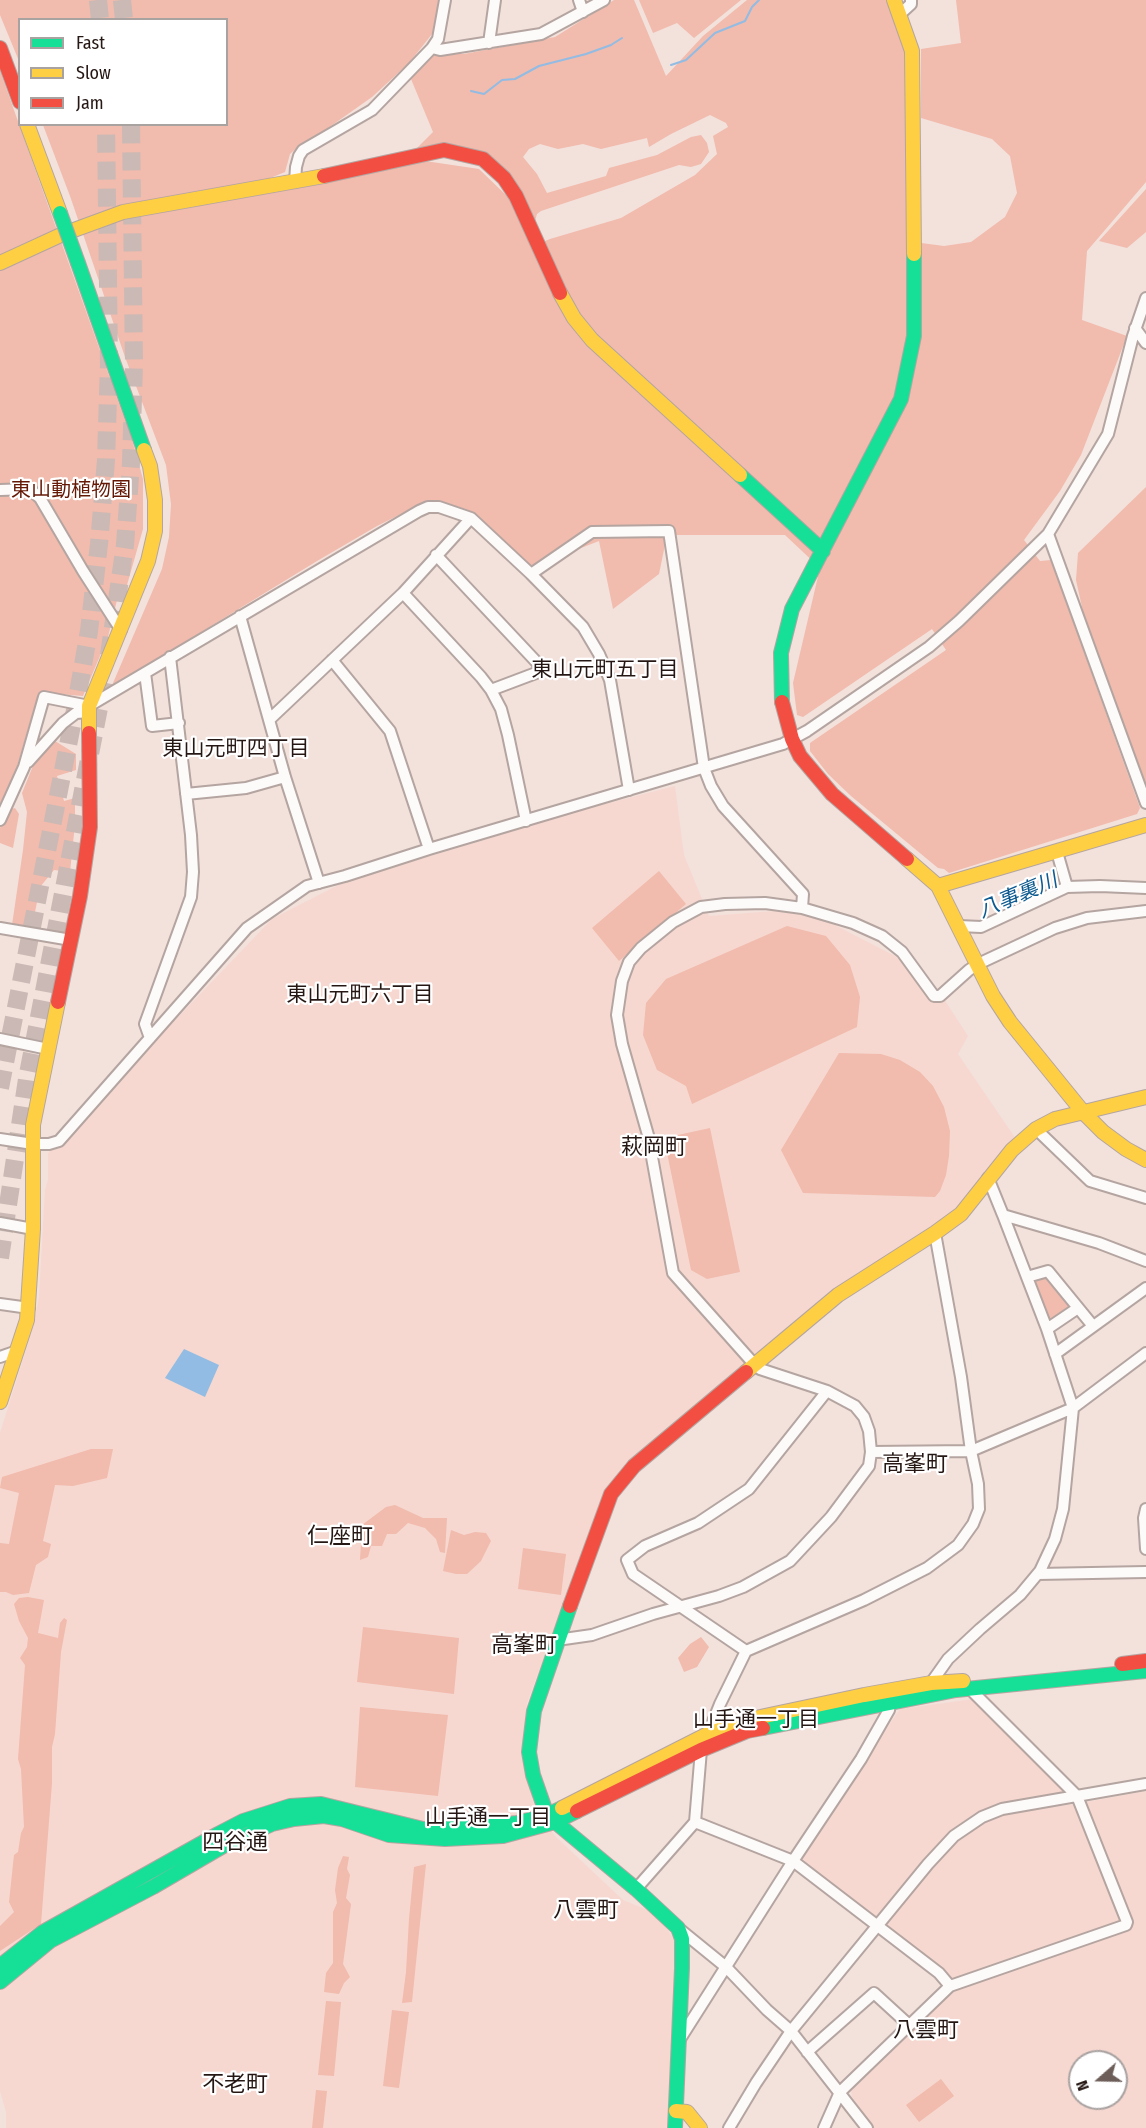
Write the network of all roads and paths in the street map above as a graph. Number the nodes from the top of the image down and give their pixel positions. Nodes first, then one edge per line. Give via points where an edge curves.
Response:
1 (446, 0) edge
2 (495, 0) edge
3 (579, 0) edge
4 (604, 0) edge
5 (894, 0) edge
6 (911, 0) edge
7 (583, 12) junction
8 (900, 14) junction
9 (489, 43) junction
10 (0, 48) edge
11 (432, 48) junction
12 (18, 97) edge
13 (28, 126) edge
14 (295, 182) junction
15 (0, 263) edge
16 (1146, 298) edge
17 (1135, 328) junction
18 (1146, 343) edge
19 (0, 490) edge
20 (471, 518) junction
21 (1048, 534) junction
22 (823, 551) junction
23 (436, 555) junction
24 (531, 574) junction
25 (403, 593) junction
26 (240, 616) junction
27 (121, 630) junction
28 (170, 657) junction
29 (332, 660) junction
30 (145, 673) junction
31 (491, 690) junction
32 (89, 709) junction
33 (270, 719) junction
34 (178, 723) junction
35 (792, 739) junction
36 (24, 767) junction
37 (704, 768) junction
38 (285, 777) junction
39 (629, 790) junction
40 (186, 794) junction
41 (1146, 803) edge
42 (0, 820) edge
43 (526, 821) junction
44 (1146, 825) edge
45 (429, 849) junction
46 (1057, 852) junction
47 (319, 883) junction
48 (938, 886) junction
49 (1067, 887) junction
50 (1146, 888) edge
51 (802, 908) junction
52 (1146, 911) edge
53 (958, 926) junction
54 (0, 928) edge
55 (70, 940) junction
56 (978, 964) junction
57 (150, 1038) junction
58 (0, 1039) edge
59 (48, 1049) junction
60 (1146, 1097) edge
61 (1083, 1112) junction
62 (1036, 1129) junction
63 (0, 1139) edge
64 (33, 1144) junction
65 (1146, 1160) edge
66 (988, 1178) junction
67 (1146, 1198) edge
68 (1003, 1215) junction
69 (0, 1223) edge
70 (33, 1229) junction
71 (935, 1233) junction
72 (1146, 1261) edge
73 (1027, 1277) junction
74 (1146, 1288) edge
75 (0, 1304) edge
76 (29, 1308) junction
77 (1078, 1308) junction
78 (1093, 1326) junction
79 (1047, 1329) junction
80 (17, 1351) junction
81 (1146, 1353) edge
82 (1055, 1354) junction
83 (0, 1357) edge
84 (754, 1364) junction
85 (828, 1391) junction
86 (0, 1402) edge
87 (1073, 1408) junction
88 (971, 1451) junction
89 (871, 1452) junction
90 (1146, 1509) edge
91 (1146, 1549) edge
92 (1146, 1572) edge
93 (1038, 1574) junction
94 (683, 1606) junction
95 (557, 1640) junction
96 (746, 1652) junction
97 (1146, 1661) edge
98 (1146, 1671) edge
99 (931, 1683) junction
100 (969, 1688) junction
101 (890, 1703) junction
102 (708, 1734) junction
103 (700, 1750) junction
104 (1146, 1784) edge
105 (1077, 1796) junction
106 (551, 1819) junction
107 (695, 1822) junction
108 (793, 1861) junction
109 (636, 1889) junction
110 (877, 1925) junction
111 (678, 1928) junction
112 (0, 1966) edge
113 (726, 1967) junction
114 (0, 1982) edge
115 (950, 1986) junction
116 (909, 2025) junction
117 (791, 2031) junction
118 (680, 2040) junction
119 (807, 2052) junction
120 (840, 2092) junction
121 (676, 2111) junction
122 (675, 2128) edge
123 (700, 2128) edge
124 (729, 2128) edge
125 (824, 2128) edge
126 (867, 2128) edge

1 - 11 street via 438,39
2 - 9 street
3 - 7 street
4 - 7 street
5 - 8 street
6 - 8 street
7 - 9 street via 541,34
8 - 22 street via 912,51 914,336 901,399
9 - 11 street
10 - 12 street
11 - 14 street via 372,110 303,150
13 - 27 street, bridge via 150,466 155,531 148,561
14 - 15 street via 123,212
14 - 22 street via 444,150 483,159 504,178 516,196 574,318 606,354
16 - 17 street
17 - 18 street
17 - 21 street via 1108,434
19 - 27 street via 30,489 40,498
20 - 23 street
20 - 24 street
20 - 26 street via 428,507
21 - 35 street via 935,642
21 - 41 street
22 - 35 street via 792,609 781,653 781,699
23 - 25 street
23 - 31 street via 544,670
24 - 37 street via 592,532 669,531
24 - 39 street via 583,627 599,654 610,680
25 - 29 street
25 - 31 street
26 - 28 street
26 - 33 street
27 - 32 street
28 - 30 street
28 - 34 street
29 - 33 street
29 - 45 street via 390,731
30 - 32 street
30 - 34 street via 152,726
31 - 43 street via 508,735
32 - 36 street via 63,723
32 - 36 street via 44,697
32 - 55 street via 90,827
33 - 38 street
34 - 40 street
35 - 37 street
35 - 48 street via 800,756 832,794
36 - 42 street
37 - 39 street
37 - 51 street via 723,806 803,894
38 - 40 street via 246,788
38 - 47 street
39 - 43 street
40 - 57 street via 193,872 191,897 145,1024
43 - 45 street
44 - 46 street
45 - 47 street
46 - 48 street
46 - 49 street
47 - 57 street via 307,886 247,928
48 - 53 street
49 - 50 street
49 - 53 street via 981,927
51 - 56 street via 882,936 902,952 934,996 940,996
51 - 84 street via 765,903 725,904 702,907 673,922 630,962 622,981 617,1014 648,1135 673,1273
52 - 56 street via 1087,918 1054,928
53 - 56 street
54 - 55 street
55 - 59 street
56 - 61 street via 1010,1022
57 - 64 street via 59,1141
58 - 59 street
59 - 64 street
60 - 61 street
61 - 62 street
61 - 65 street via 1103,1132
62 - 66 street
62 - 67 street via 1090,1181
63 - 64 street
64 - 70 street
66 - 68 street
66 - 71 street via 961,1214
68 - 72 street via 1100,1243
68 - 73 street
69 - 70 street
70 - 76 street
71 - 84 street via 838,1295
71 - 88 street
73 - 77 street via 1048,1271
73 - 79 street
74 - 78 street
75 - 76 street
76 - 80 street
77 - 78 street
77 - 79 street
78 - 82 street
79 - 82 street
80 - 83 street
80 - 86 street
81 - 87 street
82 - 87 street
84 - 85 street
84 - 95 street via 634,1466 611,1494
85 - 89 street via 855,1406 864,1417
85 - 94 street via 749,1489 698,1523 645,1546 627,1560 633,1574
87 - 88 street
87 - 93 street via 1063,1509 1055,1539
88 - 89 street
88 - 96 street via 979,1509 958,1545 927,1568
89 - 94 street via 863,1475 790,1562 743,1587
90 - 91 street
92 - 93 street
93 - 99 street via 948,1659
94 - 95 street via 592,1635
94 - 96 street
95 - 106 street via 534,1711 529,1752 533,1775
96 - 102 street
97 - 99 street
98 - 100 street
99 - 102 street via 747,1720
100 - 101 street
100 - 105 street
101 - 103 street via 747,1731
101 - 108 street via 861,1760
102 - 106 street
103 - 106 street
103 - 107 street
104 - 105 street
105 - 110 street via 1002,1809 968,1826 944,1846
105 - 115 street via 1126,1925
106 - 109 street
106 - 112 street via 488,1827 423,1828 318,1803 290,1806 243,1821 218,1834 43,1932
106 - 114 street via 503,1836 445,1839 389,1835 324,1816 272,1824 225,1845 50,1941
107 - 108 street
107 - 109 street
108 - 110 street
108 - 113 street
109 - 111 street
110 - 115 street
110 - 117 street
111 - 113 street
111 - 118 street via 682,1939
113 - 117 street
113 - 118 street
115 - 116 street
116 - 119 street via 874,1993
116 - 120 street
117 - 119 street
117 - 124 street
118 - 121 street
119 - 120 street
120 - 125 street
120 - 126 street
121 - 122 street
121 - 123 street via 687,2112

